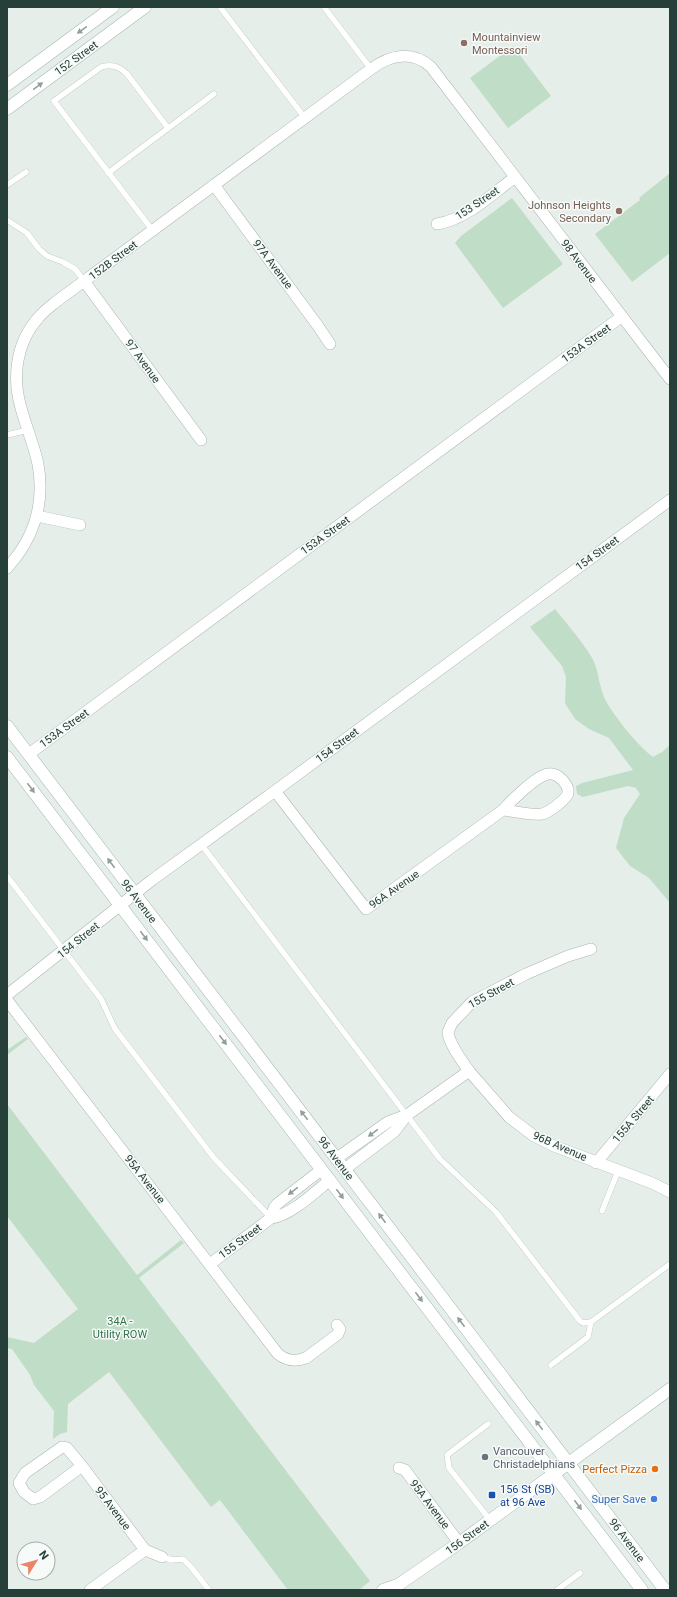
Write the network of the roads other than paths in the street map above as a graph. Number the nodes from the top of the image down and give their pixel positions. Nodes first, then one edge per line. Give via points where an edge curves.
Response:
1 (113, 7) edge
2 (145, 7) edge
3 (220, 7) edge
4 (324, 7) edge
5 (409, 56) joint
6 (371, 68) junction
7 (7, 85) edge
8 (214, 94) dead end
9 (7, 109) edge
10 (305, 118) junction
11 (168, 128) junction
12 (26, 172) dead end
13 (108, 173) junction
14 (515, 177) junction
15 (7, 185) edge
16 (214, 185) junction
17 (7, 220) edge
18 (437, 224) dead end
19 (153, 231) junction
20 (84, 281) junction
21 (621, 317) junction
22 (330, 344) dead end
23 (670, 379) edge
24 (28, 430) junction
25 (7, 435) edge
26 (201, 440) dead end
27 (670, 500) edge
28 (37, 516) junction
29 (80, 525) dead end
30 (7, 568) edge
31 (7, 726) edge
32 (29, 754) junction
33 (7, 757) edge
34 (275, 791) junction
35 (502, 810) junction
36 (200, 844) junction
37 (7, 876) edge
38 (134, 894) junction
39 (120, 905) junction
40 (591, 949) dead end
41 (64, 951) junction
42 (7, 995) edge
43 (470, 1071) junction
44 (670, 1074) edge
45 (407, 1115) junction
46 (337, 1158) junction
47 (596, 1163) junction
48 (319, 1166) junction
49 (345, 1169) junction
50 (618, 1171) junction
51 (330, 1180) junction
52 (670, 1192) edge
53 (602, 1211) dead end
54 (271, 1218) junction
55 (210, 1264) junction
56 (670, 1264) edge
57 (591, 1322) junction
58 (337, 1325) dead end
59 (550, 1365) dead end
60 (670, 1389) edge
61 (488, 1424) dead end
62 (568, 1463) junction
63 (82, 1466) junction
64 (399, 1468) dead end
65 (554, 1474) junction
66 (490, 1521) junction
67 (459, 1543) junction
68 (145, 1550) junction
69 (162, 1557) joint
70 (580, 1573) dead end
71 (396, 1588) edge
72 (90, 1590) edge
73 (209, 1590) edge
74 (383, 1590) edge
75 (557, 1590) edge
76 (642, 1590) edge
77 (665, 1590) edge

1 -> 7 main road, 152 Street
9 -> 2 main road, 152 Street
3 - 10 lane
4 - 6 lane
5 - 6 street, 152B Street via 391,58
5 - 14 street, 98 Avenue via 431,67
6 - 10 street, 152B Street
8 - 11 lane
10 - 16 street, 152B Street
11 - 13 lane
11 - 13 lane via 120,67 101,67 54,101
12 - 15 lane
13 - 19 lane
14 - 18 street, 153 Street via 463,215 449,222
14 - 21 street, 98 Avenue
16 - 19 street, 152B Street
16 - 22 street, 97A Avenue
17 - 20 lane via 27,233 47,256 75,269
19 - 20 street, 152B Street
20 - 24 street, 152B Street via 39,317 20,350 16,384
20 - 26 street, 97 Avenue
21 - 23 street, 98 Avenue
21 - 32 street, 153A Street
24 - 25 lane
24 - 28 street, 152B Street via 39,472
27 - 34 street, 154 Street
28 - 29 street
28 - 30 street, 152B Street via 28,539
31 - 32 main road, 96 Avenue
38 -> 32 main road, 96 Avenue
33 -> 39 main road, 96 Avenue
34 - 35 street, 96A Avenue via 366,909
34 - 36 street, 154 Street
35 - 35 street, 96A Avenue via 516,794 545,774 558,776 567,789 565,799 545,814
36 - 38 street, 154 Street
36 - 45 lane
37 - 41 lane
38 - 39 street, 154 Street
46 -> 38 main road, 96 Avenue
39 - 41 street, 154 Street
39 -> 48 main road, 96 Avenue
40 - 43 street, 155 Street via 526,974 465,1007 448,1032 462,1061
41 - 42 street, 154 Street
41 - 54 lane via 101,1000 115,1029 205,1146 224,1170
42 - 55 street, 95A Avenue
43 - 45 street
43 - 47 street, 96B Avenue via 509,1117 527,1131 544,1142
44 - 47 street, 155A Street
45 -> 46 street via 388,1122
45 - 49 street via 395,1131
45 - 57 lane via 447,1167 501,1218 576,1318 583,1323
46 - 49 main road, 96 Avenue
47 - 50 street, 96B Avenue
48 - 49 main road
48 - 51 main road, 96 Avenue
48 -> 54 street, 155 Street via 277,1204
62 -> 49 main road, 96 Avenue
50 - 52 street, 96B Avenue
50 - 53 lane
51 - 54 street, 155 Street via 285,1213
51 -> 65 main road, 96 Avenue
54 - 55 street, 155 Street
55 - 58 street, 95A Avenue via 273,1349 288,1361 306,1358 338,1334 340,1329
56 - 57 lane
57 - 59 lane via 588,1337
60 - 62 main road, 156 Street
61 - 66 lane via 448,1455 449,1468
62 - 65 main road, 156 Street
62 - 77 main road, 96 Avenue
63 - 63 street, 95 Avenue via 67,1448 62,1446 25,1474 19,1483 32,1499 40,1497
63 - 68 street, 95 Avenue
64 - 67 street, 95A Avenue via 404,1470
65 - 66 main road, 156 Street
65 -> 76 main road, 96 Avenue
66 - 67 main road, 156 Street
67 - 71 main road, 156 Street
68 - 69 street
68 - 72 street
69 - 73 lane via 172,1560 183,1559
70 - 75 lane
71 - 74 main road, 156 Street

